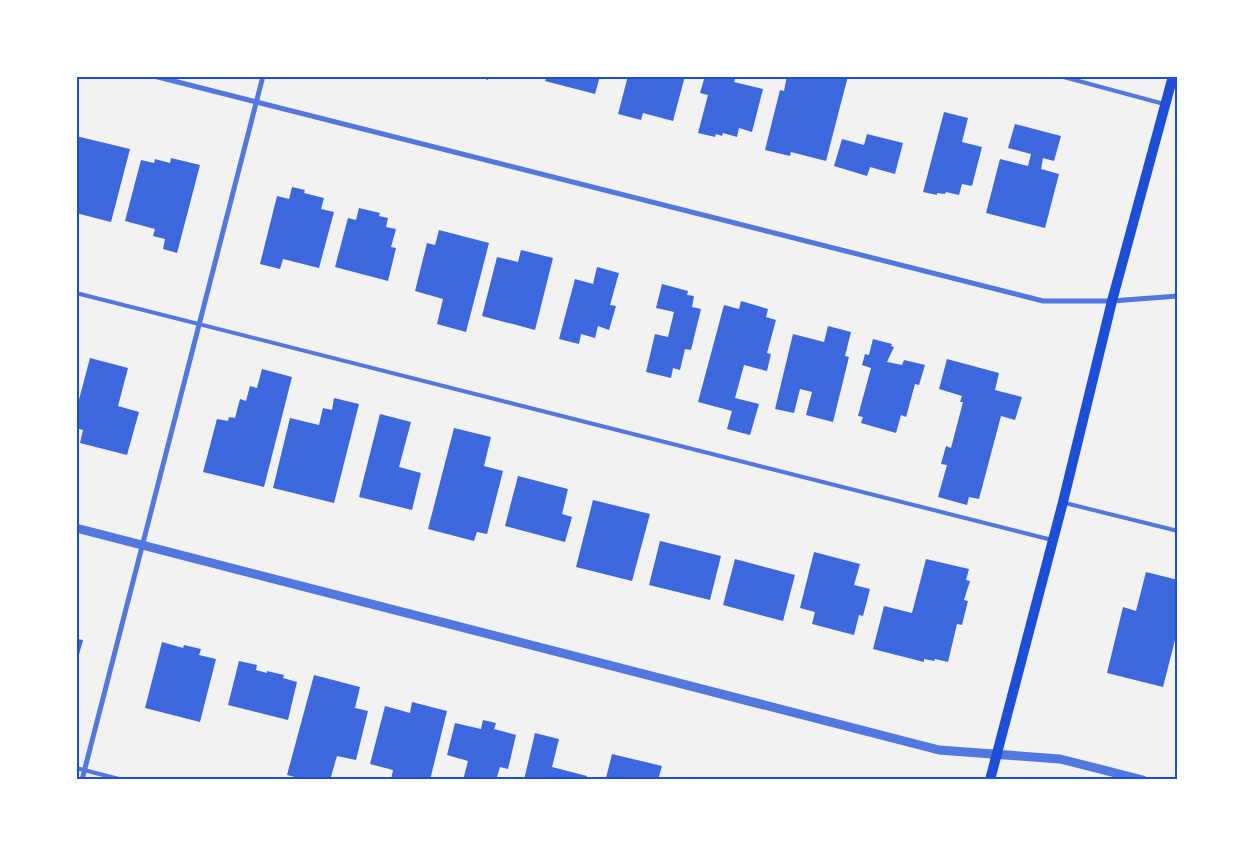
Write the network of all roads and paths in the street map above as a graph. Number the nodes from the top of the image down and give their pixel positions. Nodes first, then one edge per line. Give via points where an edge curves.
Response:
1 (154, 76) edge
2 (263, 76) edge
3 (1060, 76) edge
4 (1173, 76) edge
5 (256, 103) junction
6 (1166, 104) junction
7 (76, 293) edge
8 (1178, 296) edge
9 (1112, 301) junction
10 (199, 325) junction
11 (1062, 502) junction
12 (76, 528) edge
13 (1178, 531) edge
14 (1052, 540) junction
15 (142, 546) junction
16 (997, 755) junction
17 (76, 768) edge
18 (84, 770) junction
19 (82, 780) edge
20 (123, 780) edge
21 (990, 780) edge
22 (1142, 780) edge

1 - 5 street
2 - 5 street
3 - 6 lane
4 - 6 main road
5 - 9 street via 1044,301
5 - 10 street
6 - 9 main road
7 - 10 lane
8 - 9 street
9 - 11 main road
10 - 14 lane
10 - 15 street
11 - 13 lane
11 - 14 main road
12 - 15 street
14 - 16 main road
15 - 16 street via 939,750
15 - 18 street
16 - 21 main road
16 - 22 street via 1060,759
17 - 18 lane
18 - 19 street
18 - 20 lane

